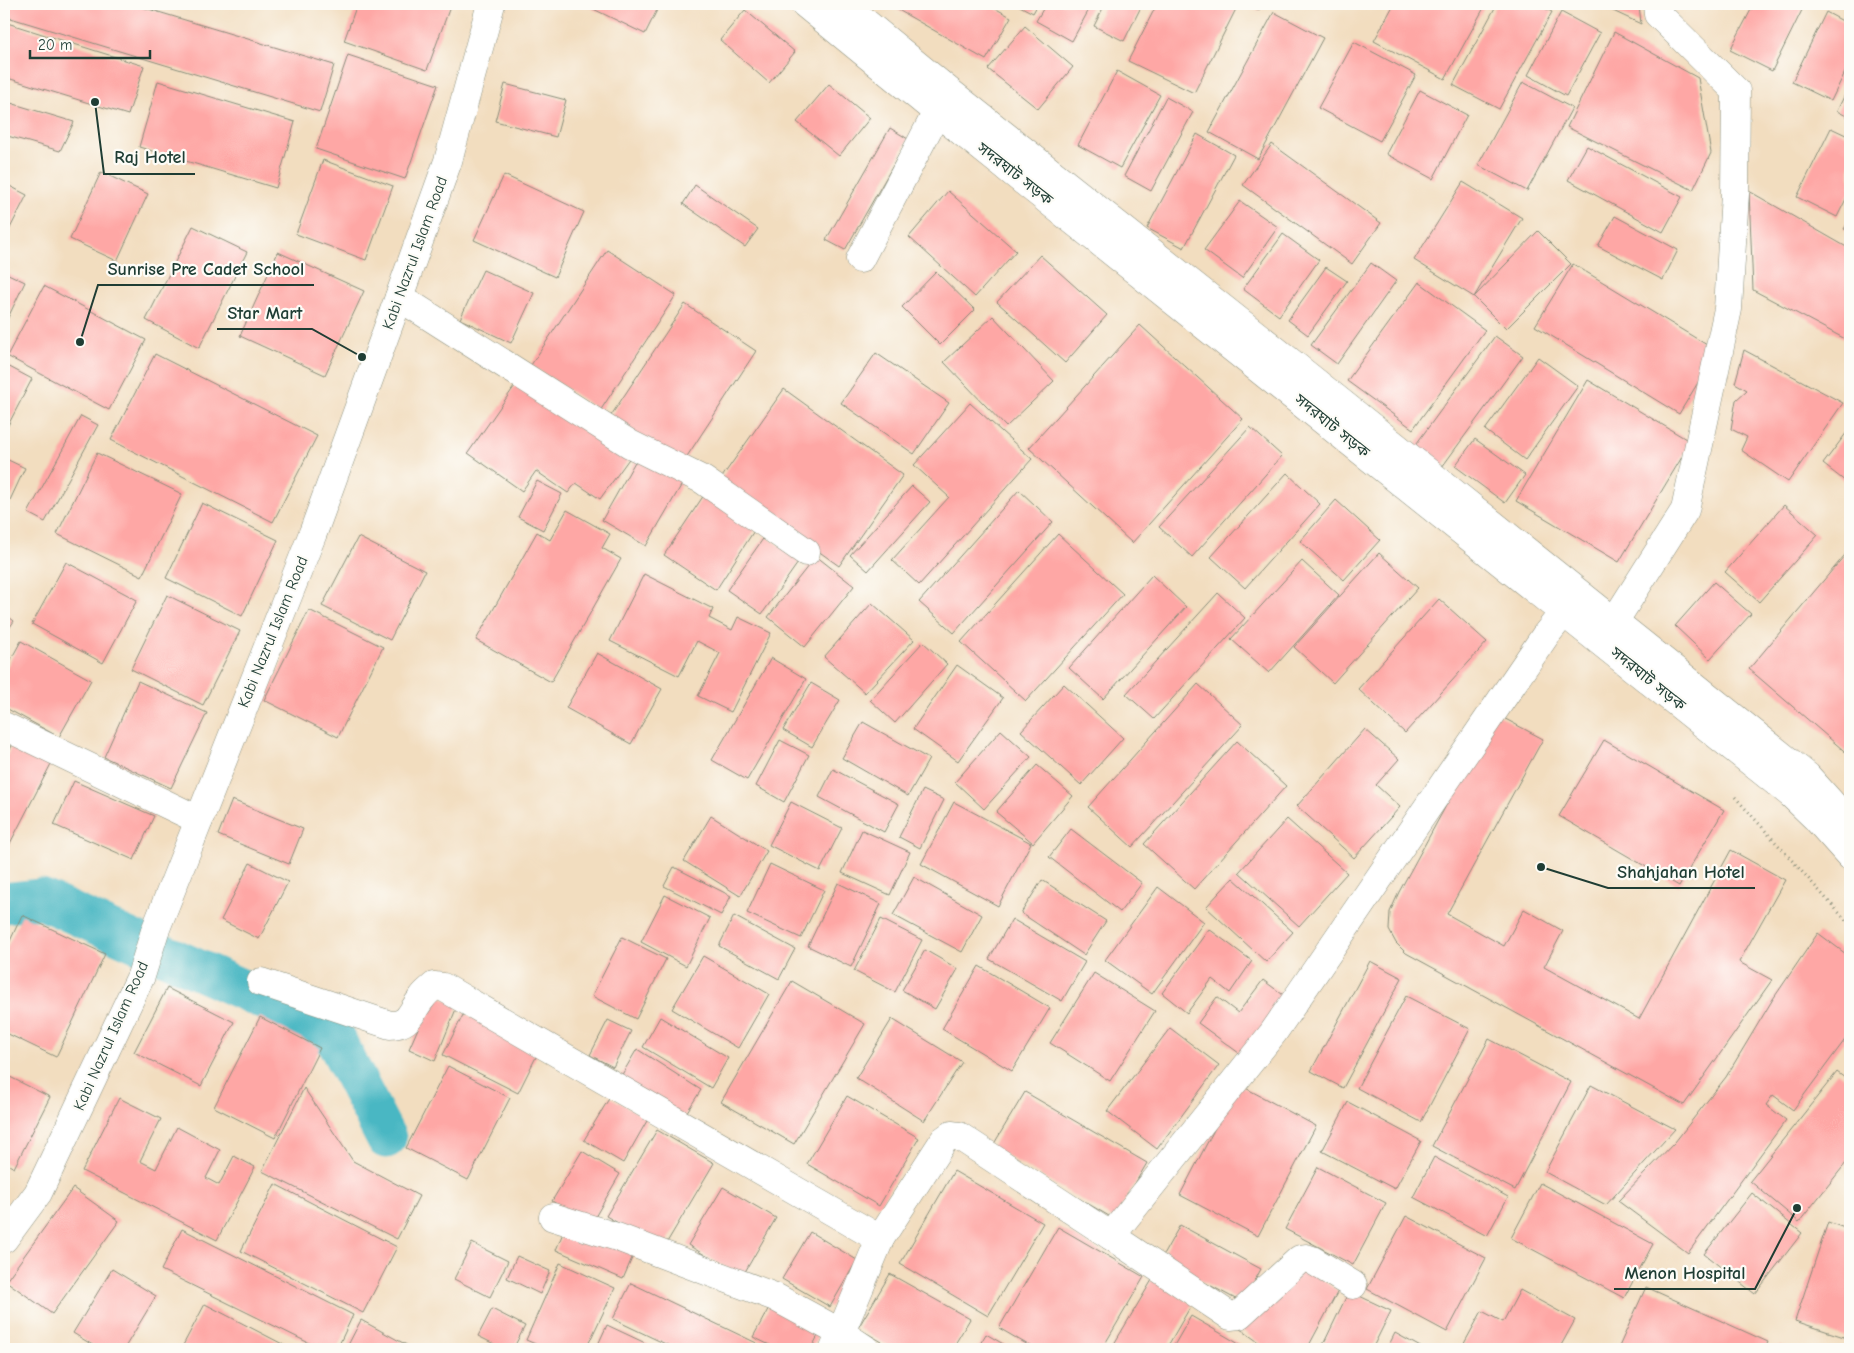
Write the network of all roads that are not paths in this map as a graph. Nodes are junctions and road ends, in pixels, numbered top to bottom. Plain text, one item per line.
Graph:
1 (491, 4) edge
2 (805, 4) edge
3 (843, 4) edge
4 (1657, 4) edge
5 (937, 112) junction
6 (860, 259) dead end
7 (399, 297) junction
8 (806, 552) dead end
9 (1564, 612) junction
10 (1614, 622) junction
11 (4, 726) edge
12 (199, 820) junction
13 (1850, 824) edge
14 (1850, 856) edge
15 (261, 982) dead end
16 (553, 1217) dead end
17 (1111, 1236) junction
18 (4, 1239) edge
19 (880, 1239) junction
20 (1353, 1285) dead end
21 (837, 1341) edge
22 (865, 1349) edge

1 - 7 street, Kabi Nazrul Islam Road
2 - 5 street, সদরঘাট সড়ক
3 - 10 street, সদরঘাট সড়ক
4 - 10 street
5 - 6 street
5 - 9 street, সদরঘাট সড়ক
7 - 8 street
7 - 12 street, Kabi Nazrul Islam Road
9 - 14 street, সদরঘাট সড়ক
9 - 17 street
10 - 13 street, সদরঘাট সড়ক
11 - 12 street
12 - 18 street, Kabi Nazrul Islam Road
15 - 19 street
16 - 21 street
17 - 19 street
17 - 20 street
19 - 21 street
21 - 22 street

